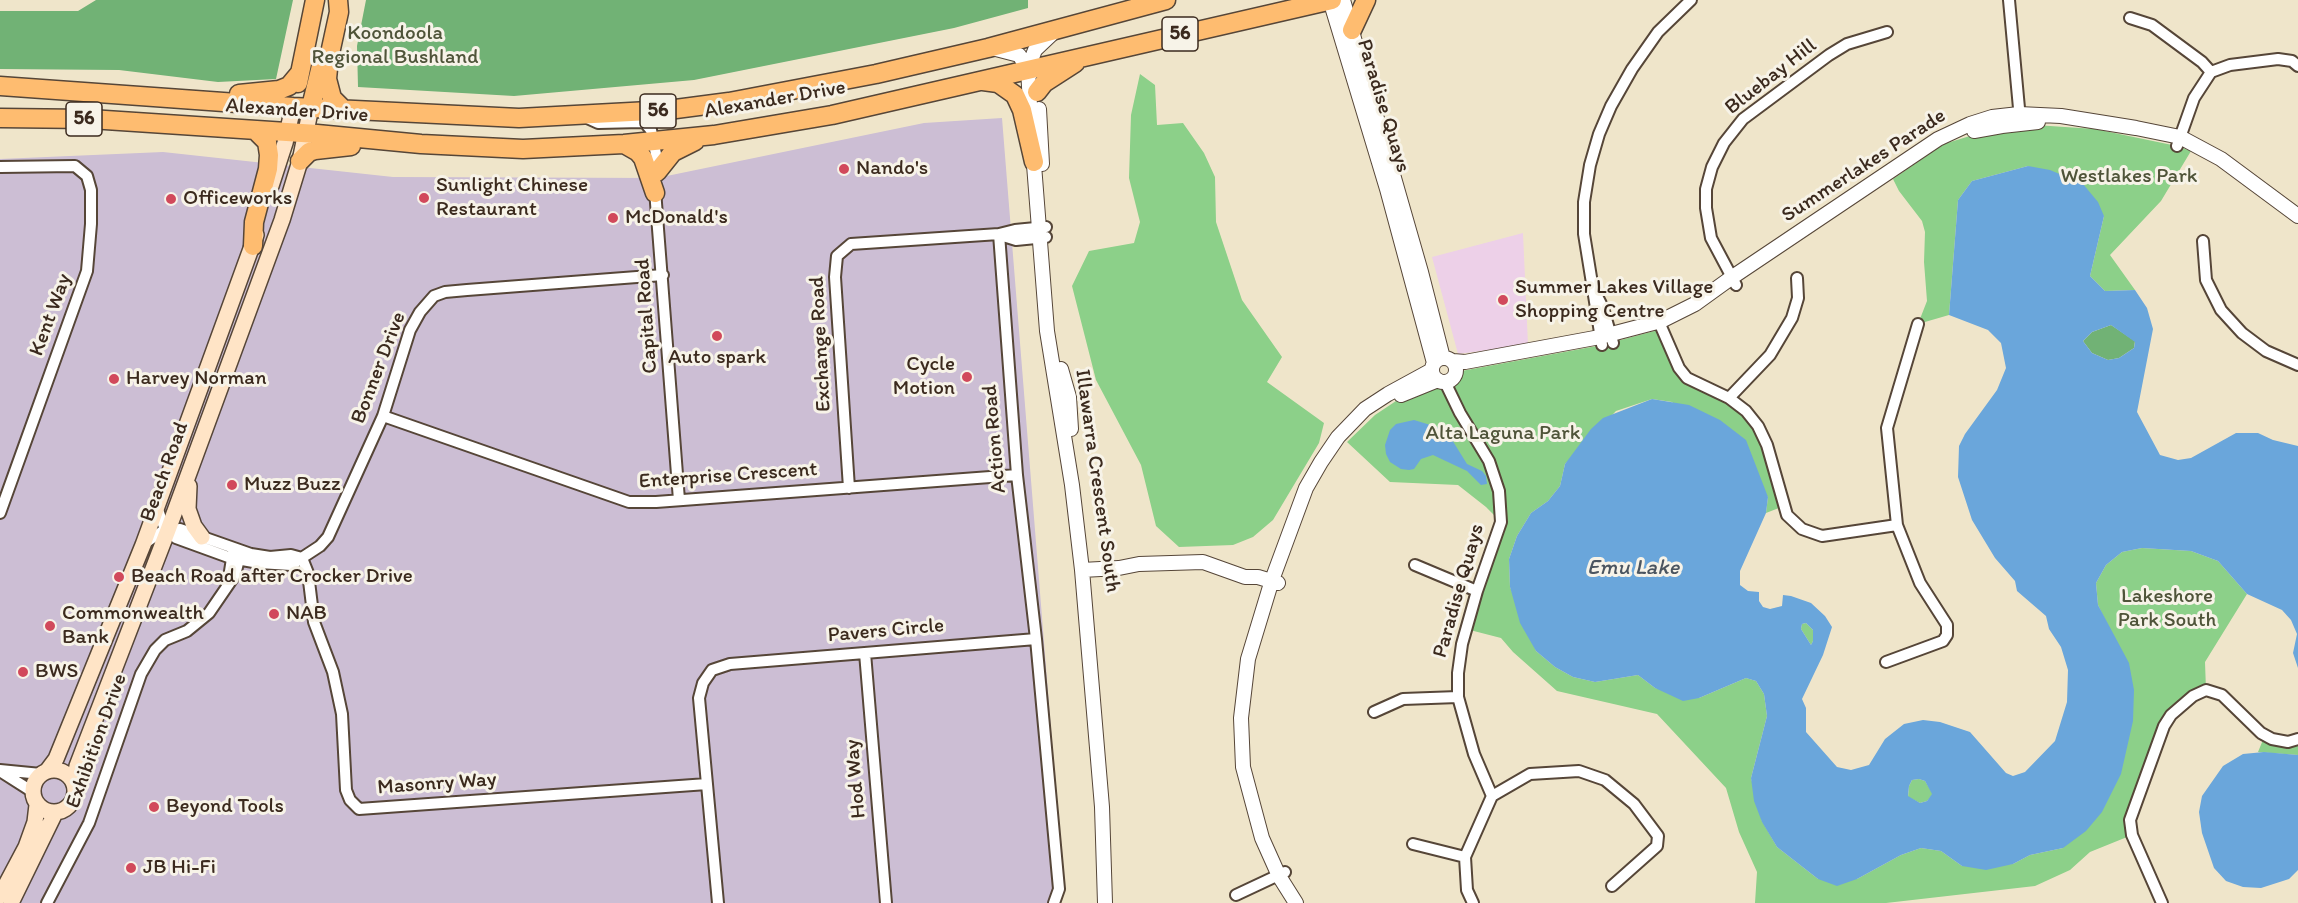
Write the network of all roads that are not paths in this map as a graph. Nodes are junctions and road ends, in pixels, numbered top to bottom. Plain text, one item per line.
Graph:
1 (315, 0) edge
2 (337, 0) edge
3 (1166, 0) edge
4 (1331, 0) edge
5 (1343, 0) edge
6 (1366, 0) edge
7 (1691, 0) edge
8 (2009, 0) edge
9 (2130, 18) dead end
10 (1060, 28) junction
11 (1352, 30) junction
12 (1887, 32) dead end
13 (988, 48) junction
14 (1098, 52) junction
15 (2298, 66) edge
16 (1028, 68) junction
17 (2211, 72) junction
18 (299, 74) junction
19 (975, 81) junction
20 (0, 86) edge
21 (1037, 92) junction
22 (165, 97) junction
23 (293, 106) junction
24 (311, 107) junction
25 (343, 109) junction
26 (583, 116) junction
27 (0, 118) edge
28 (2020, 119) junction
29 (255, 130) junction
30 (287, 133) junction
31 (306, 134) junction
32 (714, 135) junction
33 (653, 141) junction
34 (2178, 142) junction
35 (421, 144) junction
36 (624, 144) junction
37 (300, 161) junction
38 (1034, 162) junction
39 (0, 167) edge
40 (657, 172) junction
41 (655, 193) junction
42 (2298, 216) edge
43 (2298, 224) edge
44 (1042, 232) junction
45 (999, 234) junction
46 (2203, 241) dead end
47 (253, 246) junction
48 (1415, 273) junction
49 (663, 275) junction
50 (1797, 278) dead end
51 (1733, 281) junction
52 (249, 309) junction
53 (1918, 324) dead end
54 (1660, 325) junction
55 (1607, 340) junction
56 (214, 351) junction
57 (2298, 365) edge
58 (1444, 371) junction
59 (1730, 398) junction
60 (383, 416) junction
61 (196, 451) junction
62 (1017, 475) junction
63 (849, 488) junction
64 (680, 500) junction
65 (157, 506) junction
66 (0, 513) edge
67 (1897, 525) junction
68 (168, 530) junction
69 (202, 537) junction
70 (143, 545) junction
71 (236, 554) junction
72 (302, 558) junction
73 (1415, 565) dead end
74 (1085, 566) junction
75 (1273, 588) junction
76 (1477, 591) junction
77 (1036, 639) junction
78 (865, 653) junction
79 (1886, 662) dead end
80 (1458, 697) junction
81 (1374, 712) dead end
82 (2298, 739) edge
83 (0, 771) edge
84 (44, 772) junction
85 (74, 783) junction
86 (707, 784) junction
87 (1492, 796) junction
88 (35, 798) junction
89 (55, 813) junction
90 (1413, 844) dead end
91 (1465, 857) junction
92 (1282, 874) junction
93 (1612, 886) dead end
94 (0, 896) edge
95 (1236, 896) dead end
96 (11, 903) edge
97 (47, 903) edge
98 (718, 903) edge
99 (886, 903) edge
100 (1054, 903) edge
101 (1105, 903) edge
102 (1113, 903) edge
103 (1296, 903) edge
104 (1306, 903) edge
105 (1473, 903) edge
106 (2162, 903) edge

1 - 18 main road, Beach Road
2 - 24 main road, Beach Road
2 - 25 main road
3 - 10 main road, Alexander Drive / 56
4 - 14 main road, Alexander Drive / 56
4 - 48 street, Paradise Quays
5 - 11 street, Paradise Quays
6 - 11 main road
7 - 55 street
8 - 28 street
9 - 17 street
10 - 13 main road, Alexander Drive / 56
10 - 16 street
11 - 48 street, Paradise Quays
12 - 51 street, Bluebay Hill
13 - 16 street
13 - 26 main road, Alexander Drive / 56
14 - 16 main road, Alexander Drive / 56
14 - 21 main road
15 - 17 street
16 - 19 main road, Alexander Drive / 56
16 - 21 street, Illawarra Crescent South
16 - 38 street, Illawarra Crescent South
17 - 34 street
18 - 22 main road
18 - 23 main road, Beach Road
19 - 32 main road, Alexander Drive / 56
19 - 38 main road
20 - 22 main road, Alexander Drive / 56
21 - 44 street, Illawarra Crescent South
22 - 23 main road, Alexander Drive / 56
23 - 24 main road, Alexander Drive / 56
23 - 30 main road, Beach Road
24 - 25 main road, Alexander Drive / 56
24 - 31 main road, Beach Road
25 - 26 main road, Alexander Drive / 56
26 - 33 street
27 - 29 main road, Alexander Drive / 56
28 - 34 street, Summerlakes Parade
28 - 51 street, Summerlakes Parade
29 - 30 main road, Alexander Drive / 56
29 - 47 main road
30 - 31 main road, Alexander Drive / 56
30 - 47 main road, Beach Road
31 - 35 main road, Alexander Drive / 56
31 - 37 main road, Beach Road
32 - 33 main road, Alexander Drive / 56
32 - 40 main road
33 - 36 main road, Alexander Drive / 56
33 - 40 street, Capital Road
34 - 42 street, Summerlakes Parade
34 - 43 street, Summerlakes Parade
35 - 36 main road, Alexander Drive / 56
35 - 37 main road
36 - 41 main road
37 - 52 main road, Beach Road
38 - 44 street, Illawarra Crescent South
39 - 66 street, Kent Way
40 - 41 street, Capital Road
41 - 49 street, Capital Road
44 - 45 street, Exchange Road
44 - 74 street, Illawarra Crescent South
45 - 62 street, Action Road
45 - 63 street, Exchange Road
46 - 57 street
47 - 56 main road, Beach Road
48 - 58 street, Paradise Quays
49 - 60 street, Bonner Drive
49 - 64 street, Capital Road
50 - 59 street
51 - 54 street, Summerlakes Parade
52 - 56 main road
52 - 61 main road, Beach Road
53 - 67 street
54 - 55 street, Summerlakes Parade
54 - 59 street
55 - 58 street, Summerlakes Parade
56 - 65 main road, Beach Road
58 - 75 street, Summerlakes Parade
58 - 76 street, Paradise Quays
59 - 67 street
60 - 64 street, Enterprise Crescent
60 - 72 street, Bonner Drive
61 - 68 main road, Beach Road
61 - 69 main road
62 - 63 street, Enterprise Crescent
62 - 77 street, Action Road
63 - 64 street, Enterprise Crescent
65 - 68 street
65 - 70 main road, Beach Road
67 - 79 street
68 - 69 street, Bonner Drive
68 - 70 street
68 - 71 street, Bonner Drive
68 - 85 main road, Beach Road
69 - 71 street, Bonner Drive
70 - 84 main road, Beach Road
71 - 72 street, Bonner Drive
71 - 97 street, Exhibition Drive
72 - 86 street, Masonry Way
73 - 76 street
74 - 75 street
74 - 101 street, Illawarra Crescent South
74 - 102 street, Illawarra Crescent South
75 - 92 street, Summerlakes Parade
76 - 80 street, Paradise Quays
77 - 78 street, Pavers Circle
77 - 100 street
78 - 86 street, Pavers Circle
78 - 99 street, Hod Way
80 - 81 street
80 - 87 street, Paradise Quays
82 - 106 street
83 - 84 street
83 - 88 street
84 - 85 main road
84 - 88 main road
85 - 89 main road
86 - 98 street, Pavers Circle
87 - 91 street
87 - 93 street
88 - 89 main road
88 - 94 main road
89 - 96 main road
90 - 91 street
91 - 105 street
92 - 95 street
92 - 103 street, Summerlakes Parade
92 - 104 street, Summerlakes Parade

